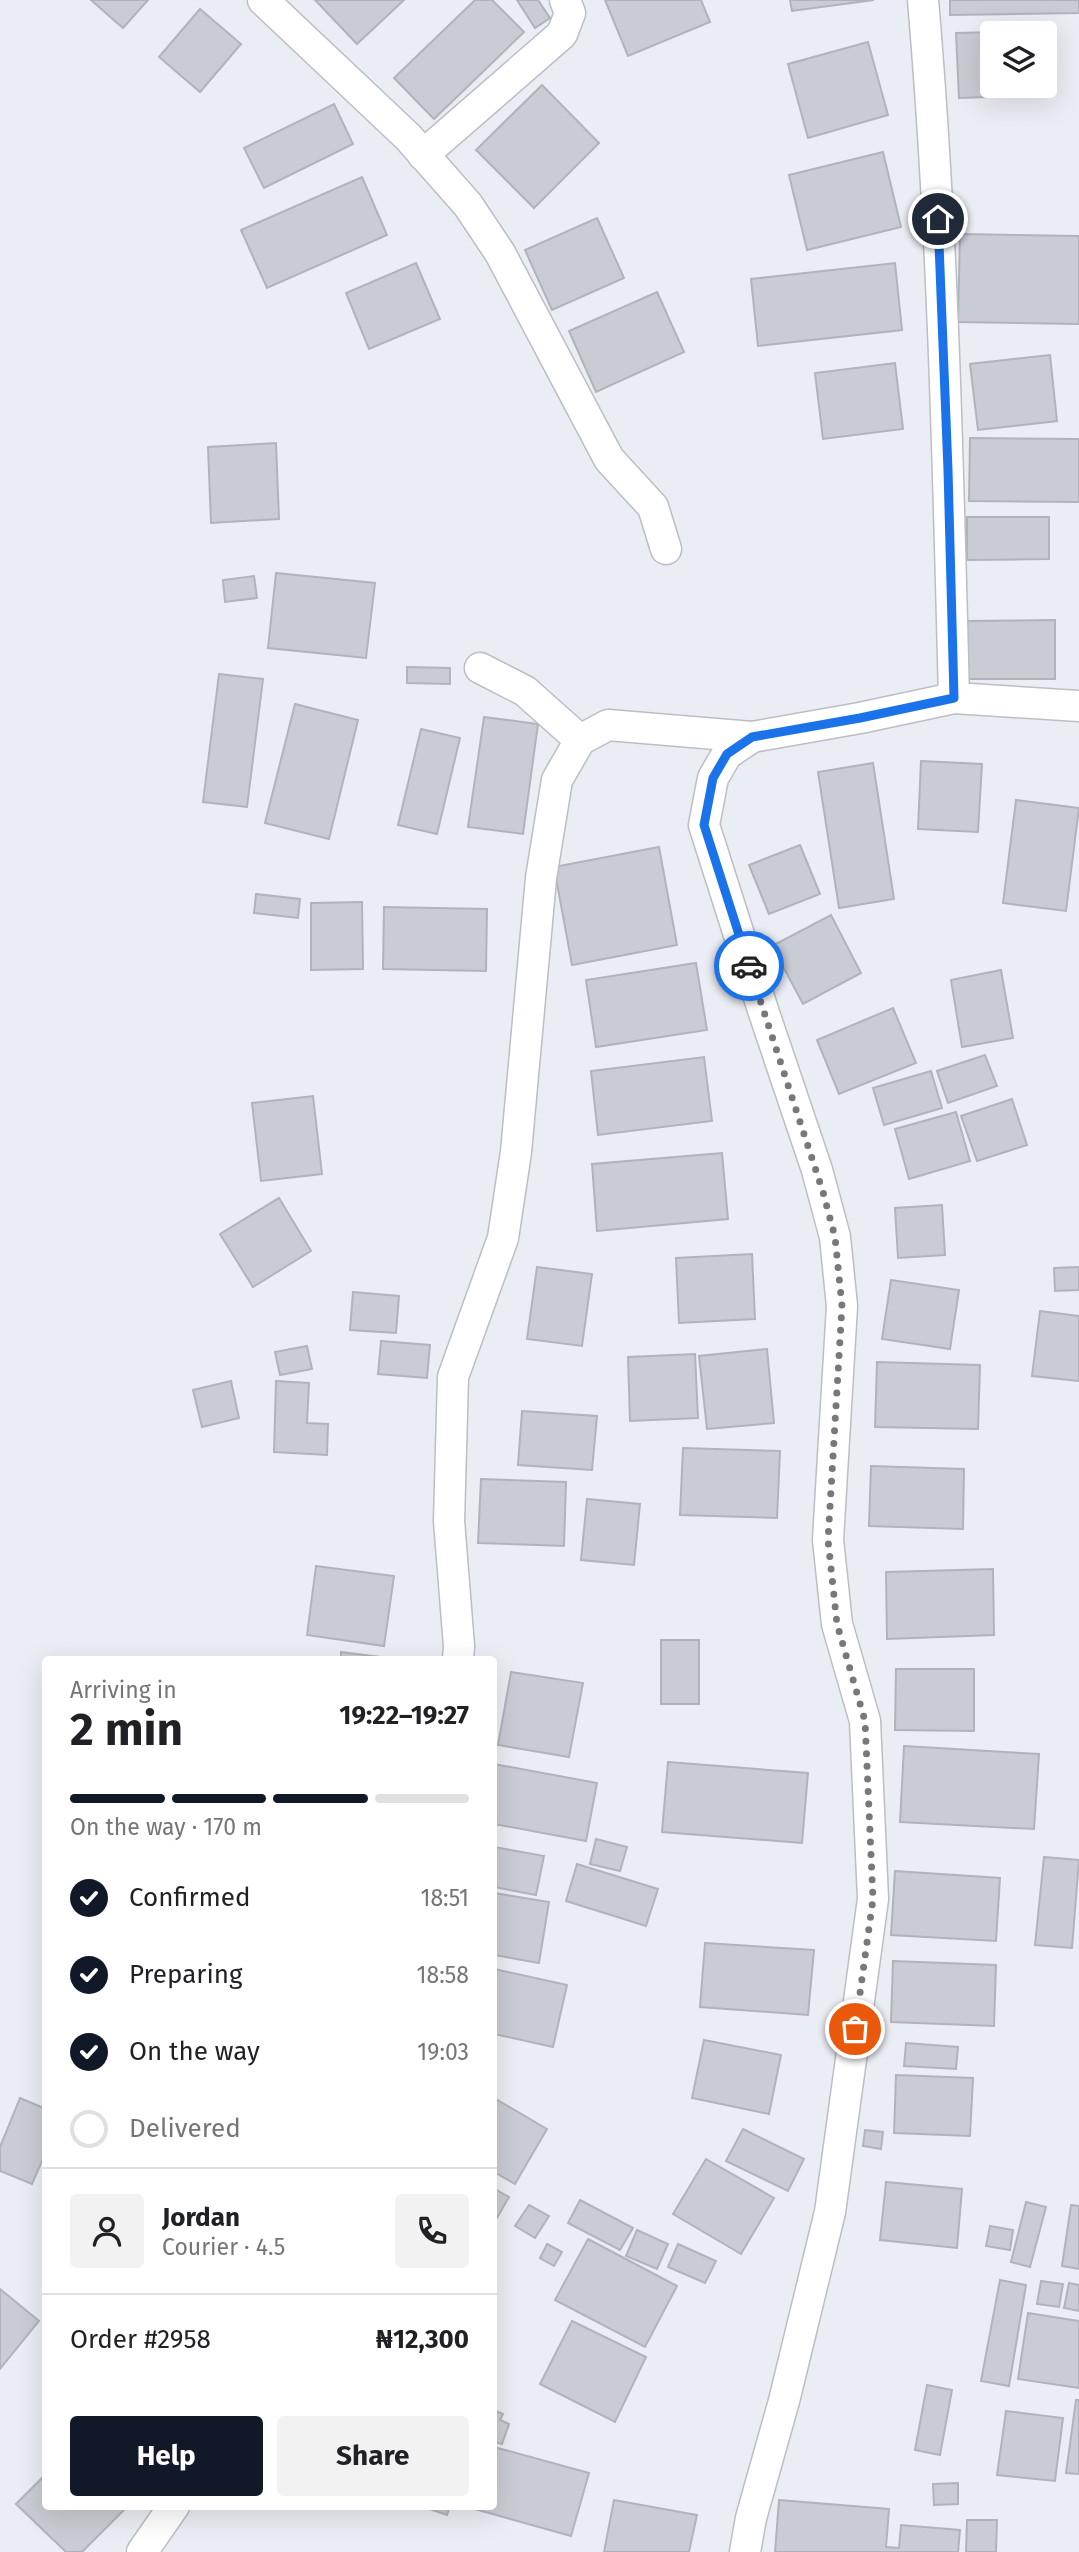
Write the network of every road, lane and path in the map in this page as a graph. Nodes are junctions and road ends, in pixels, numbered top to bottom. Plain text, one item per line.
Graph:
1 (263, 0) edge
2 (565, 0) edge
3 (923, 0) edge
4 (423, 155) junction
5 (666, 549) dead end
6 (481, 668) dead end
7 (954, 698) junction
8 (1079, 706) edge
9 (752, 737) junction
10 (580, 740) junction
11 (458, 1656) edge
12 (171, 2510) edge
13 (142, 2552) edge
14 (745, 2552) edge

1 - 4 street
2 - 4 street
3 - 7 street
4 - 5 street
6 - 10 street
7 - 8 street
7 - 9 street
9 - 10 street
9 - 14 street
10 - 11 street
12 - 13 street

